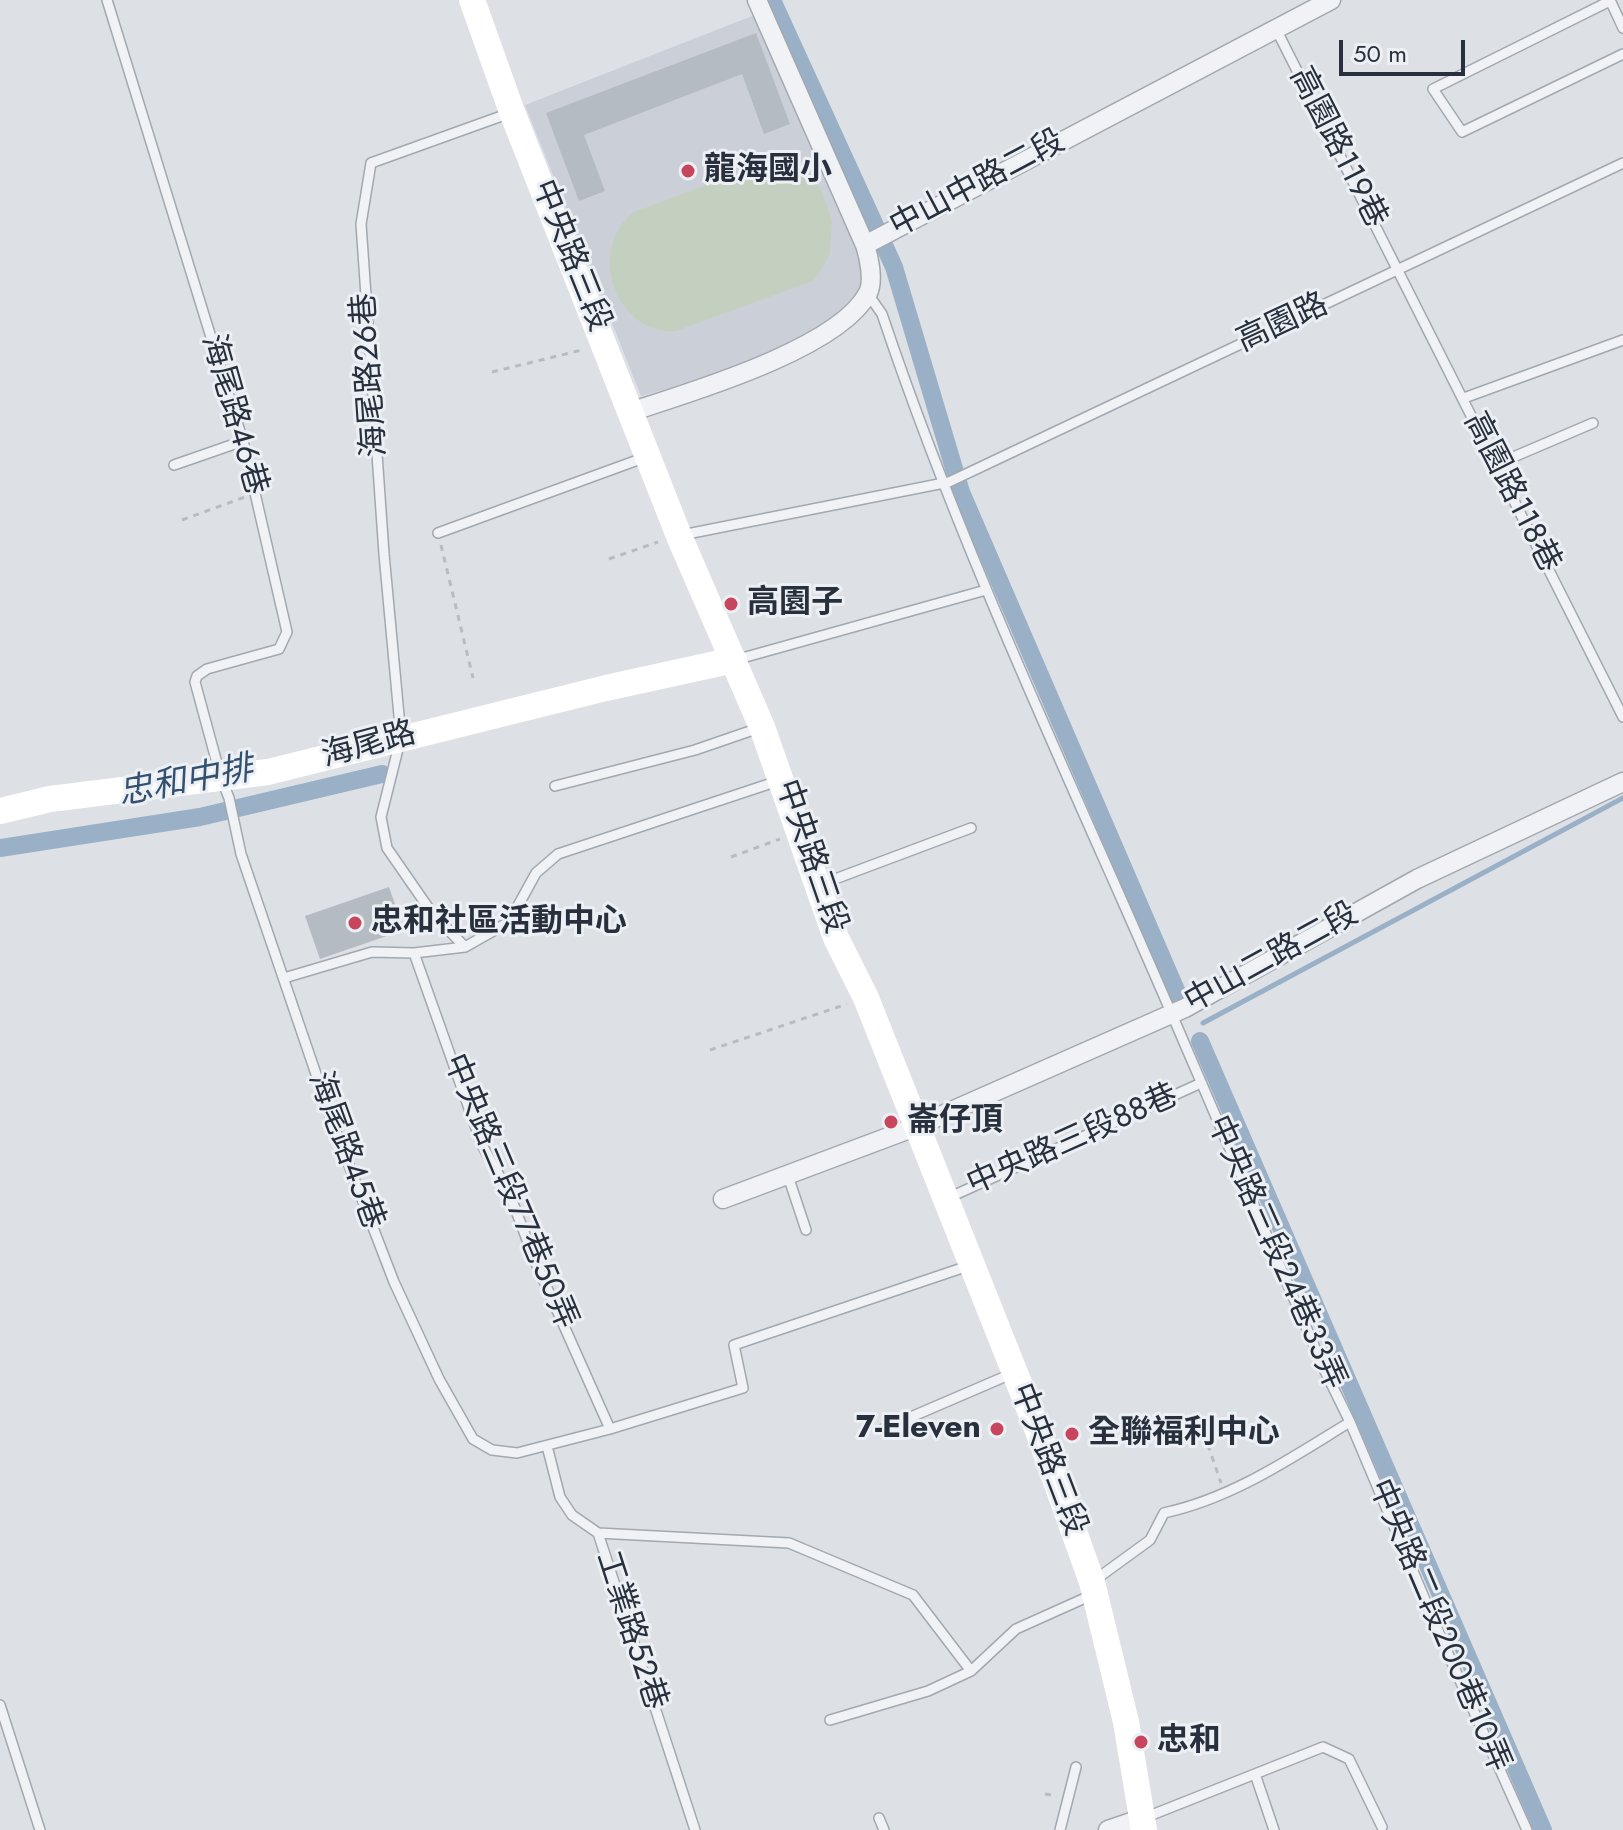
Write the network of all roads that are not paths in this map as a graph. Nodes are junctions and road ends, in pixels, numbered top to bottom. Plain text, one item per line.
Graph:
1 (107, 0) edge
2 (472, 0) edge
3 (757, 0) edge
4 (1331, 0) edge
5 (1610, 0) edge
6 (1304, 6) edge
7 (1275, 27) junction
8 (1623, 28) edge
9 (1623, 54) edge
10 (512, 112) junction
11 (1623, 163) edge
12 (877, 238) junction
13 (1399, 269) junction
14 (868, 293) junction
15 (1623, 340) edge
16 (1464, 398) junction
17 (630, 412) junction
18 (1593, 423) dead end
19 (243, 441) junction
20 (649, 456) junction
21 (1497, 464) junction
22 (174, 465) dead end
23 (945, 482) junction
24 (438, 533) road end
25 (679, 536) junction
26 (986, 590) junction
27 (734, 660) junction
28 (1623, 717) edge
29 (762, 727) junction
30 (401, 737) junction
31 (783, 779) junction
32 (1623, 782) edge
33 (555, 786) dead end
34 (225, 788) junction
35 (0, 811) edge
36 (971, 828) dead end
37 (819, 885) junction
38 (465, 947) junction
39 (414, 953) junction
40 (284, 978) junction
41 (1172, 1014) junction
42 (1201, 1083) junction
43 (915, 1127) junction
44 (788, 1176) junction
45 (723, 1199) dead end
46 (945, 1199) junction
47 (806, 1230) dead end
48 (971, 1265) junction
49 (1014, 1373) junction
50 (1350, 1422) junction
51 (610, 1429) junction
52 (883, 1429) dead end
53 (547, 1446) junction
54 (598, 1533) junction
55 (1093, 1588) junction
56 (971, 1671) junction
57 (0, 1705) edge
58 (830, 1720) dead end
59 (1076, 1767) dead end
60 (1255, 1774) junction
61 (879, 1818) dead end
62 (1144, 1824) edge
63 (1382, 1827) dead end
64 (40, 1830) edge
65 (695, 1830) edge
66 (884, 1830) edge
67 (1060, 1830) edge
68 (1108, 1830) edge
69 (1274, 1830) edge
70 (1527, 1830) edge

1 - 19 lane, 海尾路46巷
2 - 10 street, 中央路三段
3 - 12 street
4 - 6 street, 中山中路二段
5 - 8 lane
5 - 9 lane
6 - 7 street, 中山中路二段
7 - 12 street, 中山中路二段
7 - 13 lane, 高園路119巷
10 - 17 street, 中央路三段
10 - 30 lane, 海尾路26巷
11 - 13 lane, 高園路
12 - 14 street, 中山中路二段
13 - 16 lane, 高園路118巷
13 - 23 lane, 高園路
14 - 17 street
14 - 23 lane, 中央路三段24巷33弄
15 - 16 lane
16 - 21 lane, 高園路118巷
17 - 20 street, 中央路三段
18 - 21 lane
19 - 22 lane
19 - 34 lane, 海尾路46巷
20 - 24 lane
20 - 25 street, 中央路三段
21 - 28 lane, 高園路118巷
23 - 25 lane, 高園路
23 - 26 lane, 中央路三段24巷33弄
25 - 27 street, 中央路三段
26 - 27 lane
26 - 41 lane, 中央路三段24巷33弄
27 - 29 street, 中央路三段
27 - 30 street, 海尾路
29 - 31 street, 中央路三段
29 - 33 lane
30 - 34 street, 海尾路
30 - 38 lane
31 - 37 street, 中央路三段
31 - 38 lane
32 - 41 street, 中山二路二段
34 - 35 street, 海尾路
34 - 40 lane, 海尾路45巷
36 - 37 lane
37 - 43 street, 中央路三段
38 - 39 lane
39 - 40 lane
39 - 51 lane, 中央路三段77巷50弄
40 - 53 lane, 海尾路45巷
41 - 42 lane, 中央路三段24巷33弄
41 - 43 street, 中山二路二段
42 - 46 lane, 中央路三段88巷
42 - 50 lane, 中央路三段24巷33弄
43 - 44 street, 中山二路二段
43 - 46 street, 中央路三段
44 - 45 street, 中山二路二段
44 - 47 lane
46 - 48 street, 中央路三段
48 - 49 street, 中央路三段
48 - 51 lane, 海尾路45巷
49 - 52 lane
49 - 55 street, 中央路三段
50 - 55 lane
50 - 70 lane, 中央路二段200巷10弄
51 - 53 lane, 海尾路45巷
53 - 54 lane, 工業路52巷
54 - 56 lane
54 - 65 lane, 工業路52巷
55 - 56 lane
55 - 62 street, 中央路三段
56 - 58 lane
57 - 64 lane
59 - 67 lane
60 - 62 lane
60 - 63 lane
60 - 69 lane
61 - 66 lane
62 - 68 street

